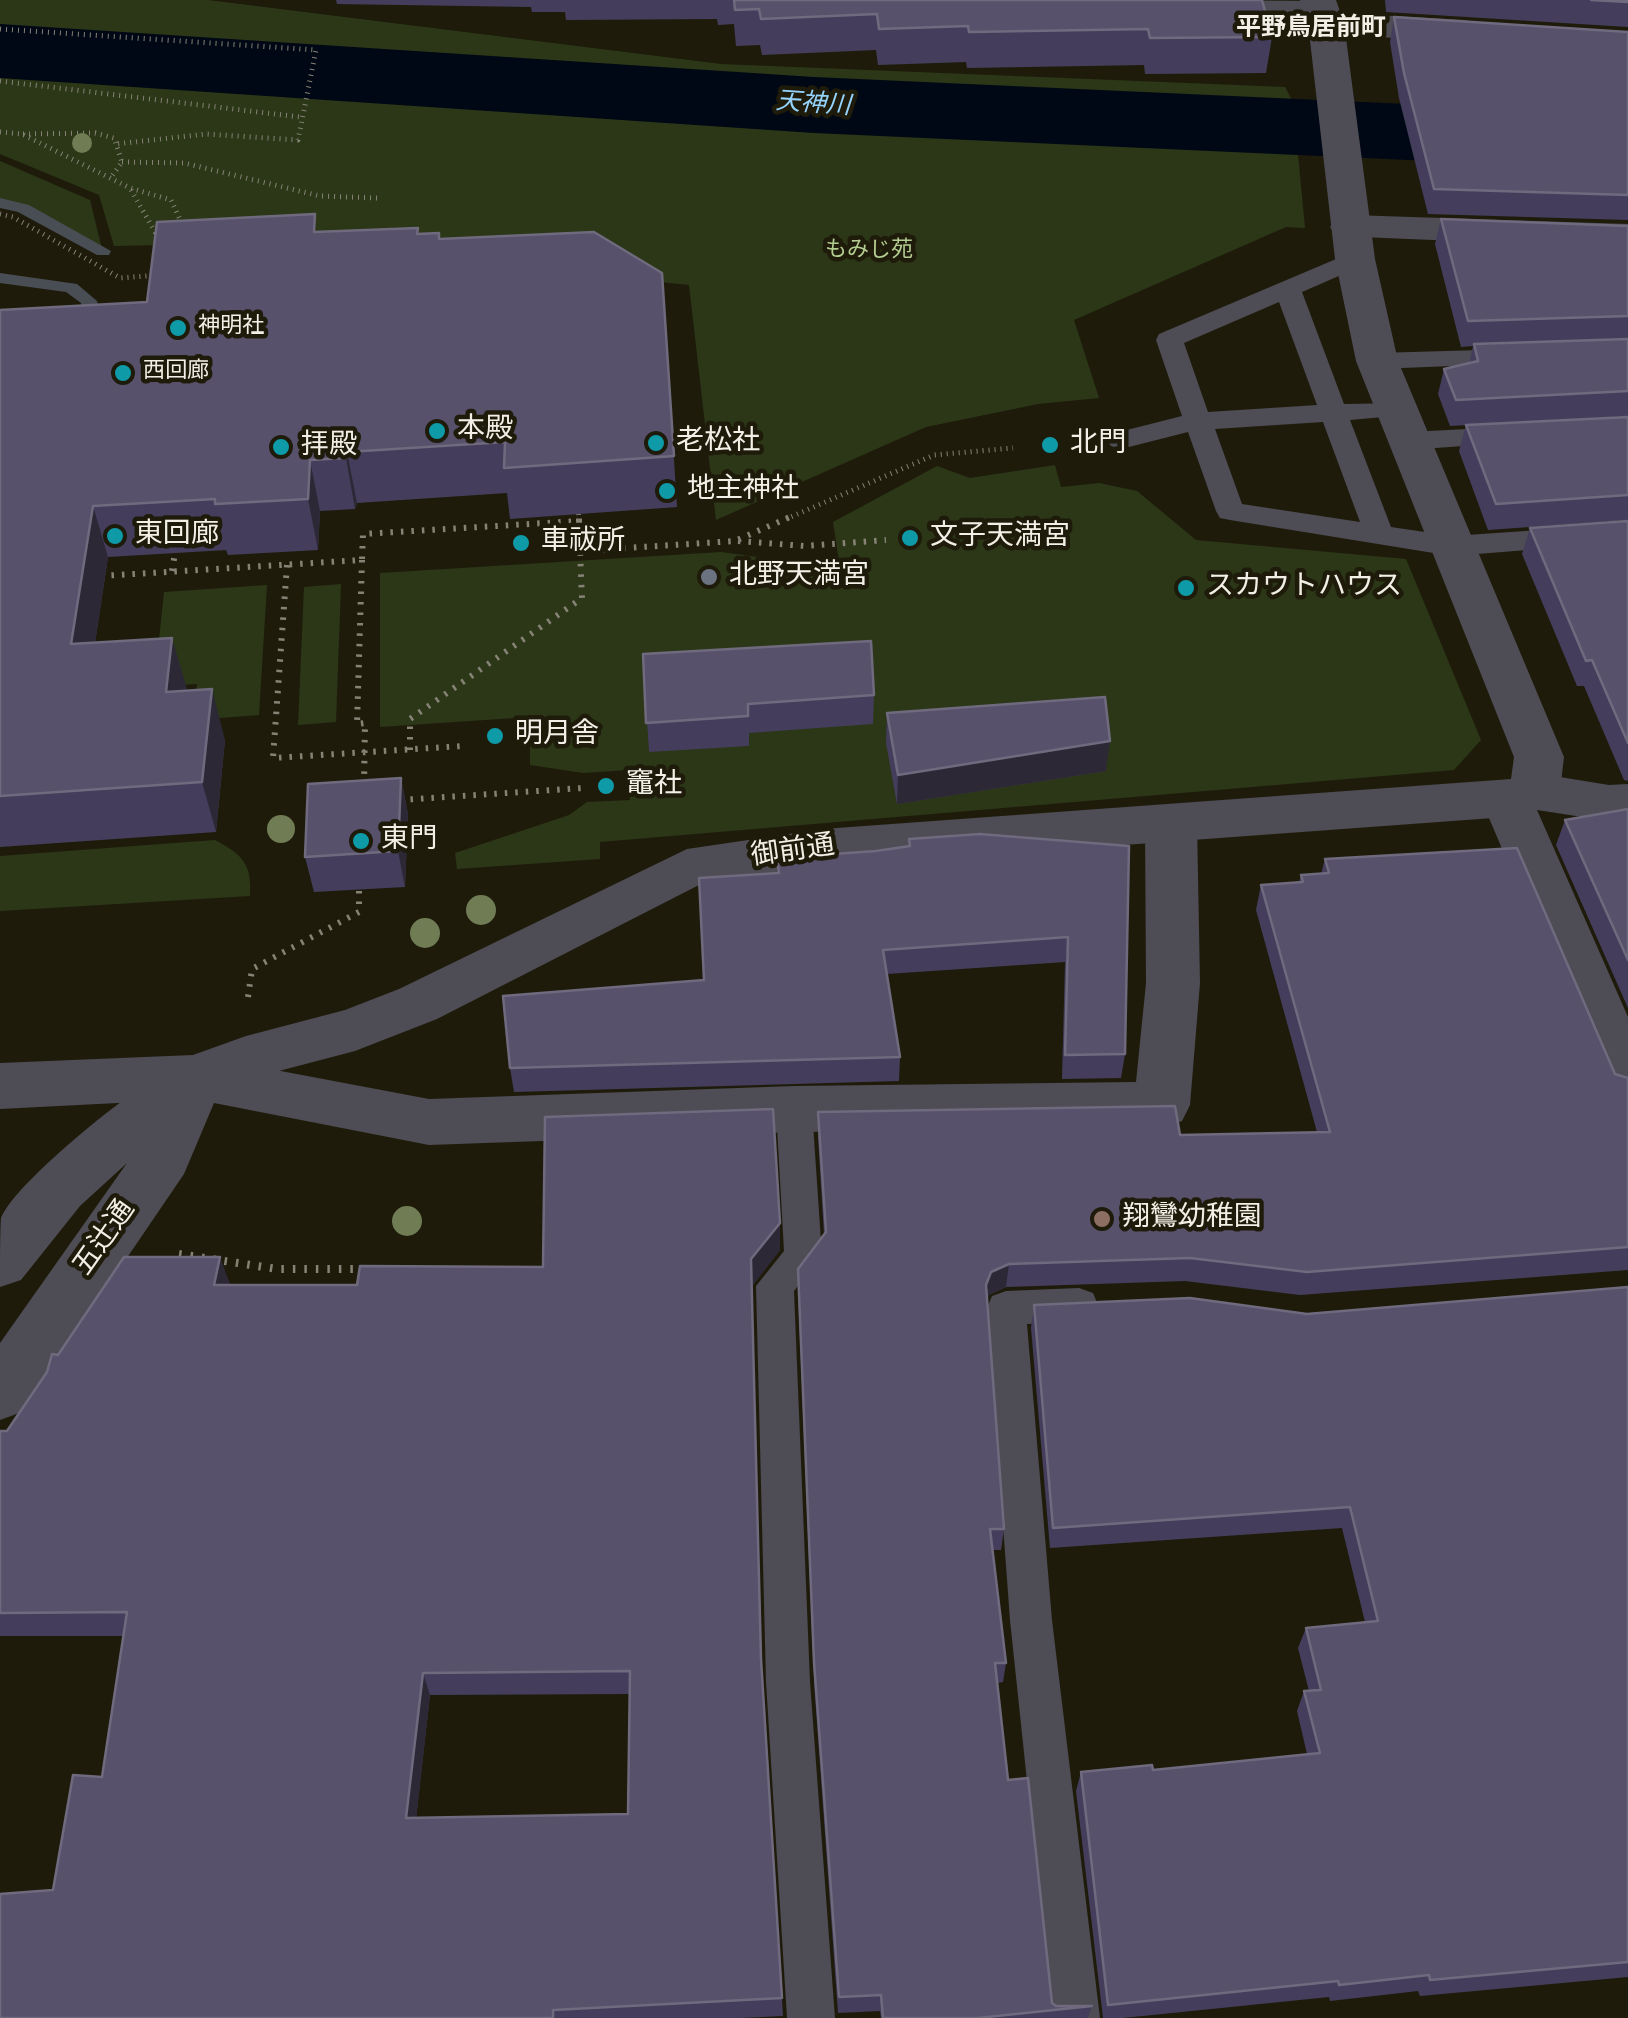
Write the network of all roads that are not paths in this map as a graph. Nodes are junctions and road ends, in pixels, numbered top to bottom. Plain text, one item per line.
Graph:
1 (1155, 10) edge
2 (1322, 12) edge
3 (1504, 34) edge
4 (1628, 236) edge
5 (1352, 243) junction
6 (1286, 288) junction
7 (1551, 356) edge
8 (1378, 360) junction
9 (1331, 413) junction
10 (1198, 421) junction
11 (1402, 425) junction
12 (1528, 434) edge
13 (1120, 440) dead end
14 (1628, 532) edge
15 (1379, 534) junction
16 (1452, 546) junction
17 (1521, 795) junction
18 (1628, 802) edge
19 (1171, 823) junction
20 (1618, 1031) edge
21 (221, 1068) junction
22 (1628, 1080) edge
23 (0, 1086) edge
24 (794, 1109) junction
25 (0, 1262) edge
26 (1125, 1303) edge
27 (0, 1393) edge
28 (811, 2018) edge
29 (1076, 2018) edge

1 - 2 street
2 - 3 street
2 - 5 street
4 - 5 street
5 - 6 lane
5 - 8 street
6 - 9 lane
6 - 10 lane
7 - 8 lane
8 - 11 street
9 - 10 lane
9 - 11 lane
9 - 15 lane
10 - 13 lane
10 - 15 lane
11 - 12 lane
11 - 16 street
14 - 16 lane
15 - 16 lane
16 - 17 street
17 - 18 street, 御前通
17 - 19 street, 御前通
17 - 20 street
19 - 21 street, 御前通
19 - 24 street
20 - 22 street
21 - 23 street, 御前通
21 - 24 street
21 - 25 street
21 - 27 street, 五辻通
24 - 28 lane
26 - 29 lane

